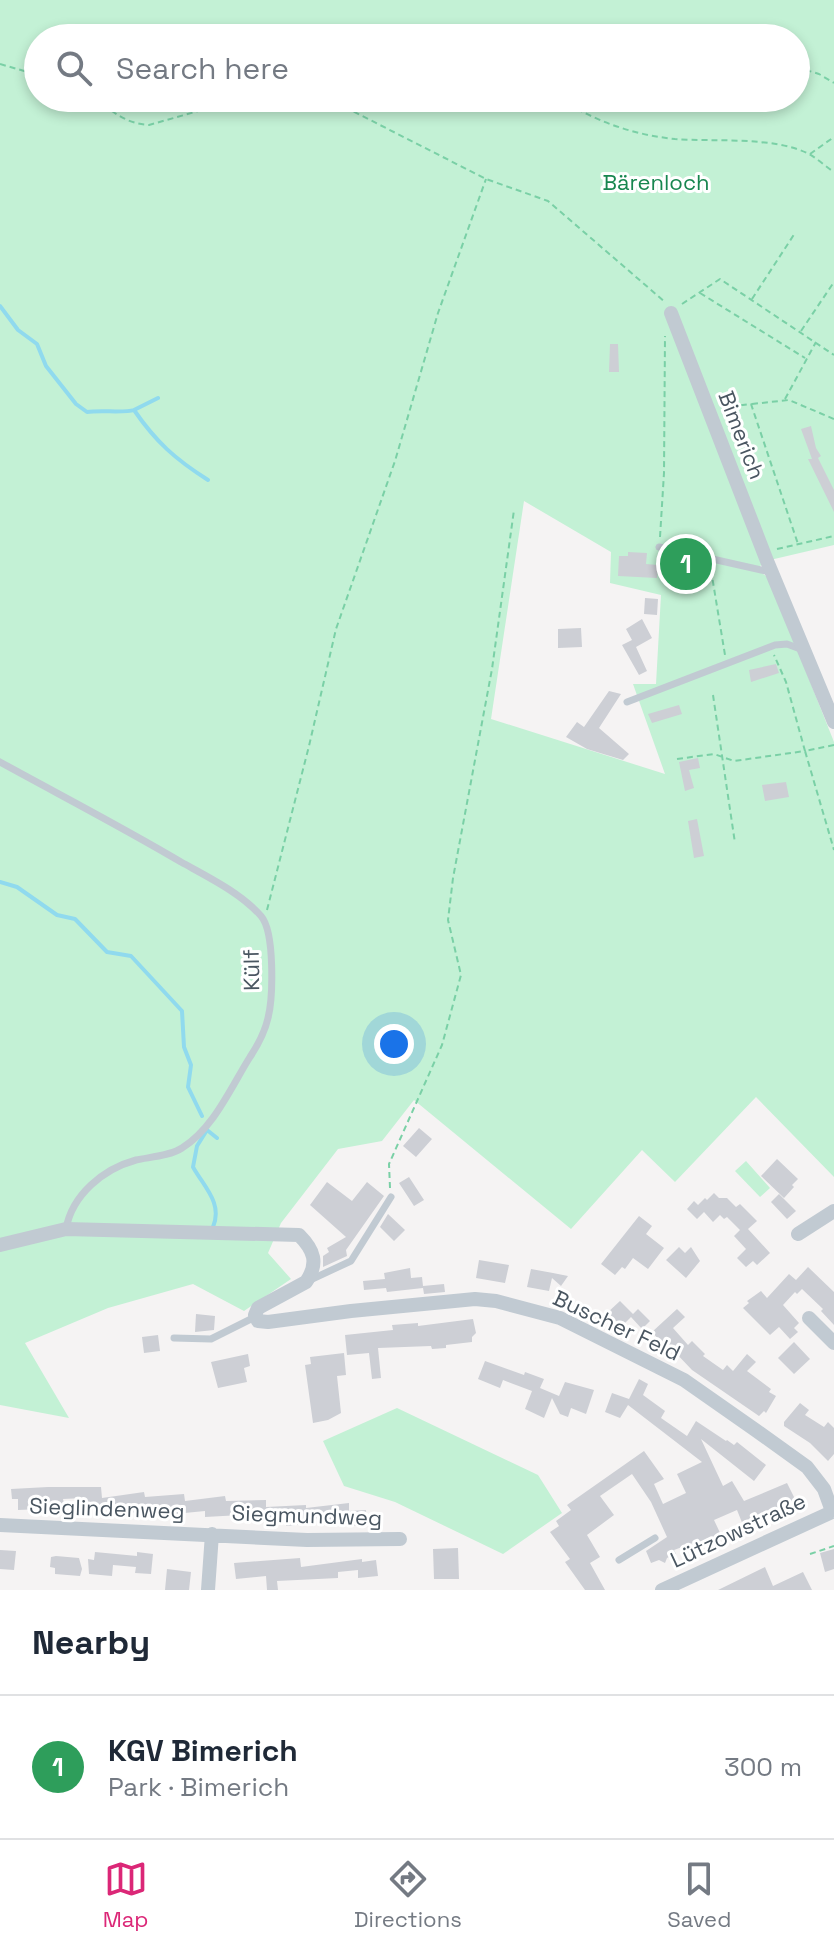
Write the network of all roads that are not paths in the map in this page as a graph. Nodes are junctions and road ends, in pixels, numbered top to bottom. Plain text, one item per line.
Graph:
1 (671, 313) road end
2 (659, 547) road end
3 (772, 572) junction
4 (805, 651) junction
5 (627, 702) dead end
6 (834, 722) edge
7 (0, 762) edge
8 (391, 1197) road end
9 (834, 1211) edge
10 (66, 1229) junction
11 (798, 1234) dead end
12 (0, 1245) edge
13 (306, 1282) junction
14 (255, 1317) junction
15 (809, 1318) dead end
16 (174, 1338) dead end
17 (834, 1343) edge
18 (833, 1511) edge
19 (0, 1525) edge
20 (212, 1534) junction
21 (655, 1538) dead end
22 (400, 1539) dead end
23 (619, 1560) dead end
24 (208, 1590) edge
25 (662, 1590) edge

1 - 3 street, Bimerich
2 - 3 lane
3 - 4 street, Bimerich
4 - 5 lane
4 - 6 street, Bimerich
7 - 10 lane, Külf
8 - 13 lane
9 - 11 street
10 - 12 street
10 - 13 street
13 - 14 street
14 - 16 lane
14 - 18 street, Buscher Feld
15 - 17 street
18 - 25 street, Lützowstraße
19 - 20 street, Sieglindenweg
20 - 22 street, Siegmundweg
20 - 24 street
21 - 23 lane

